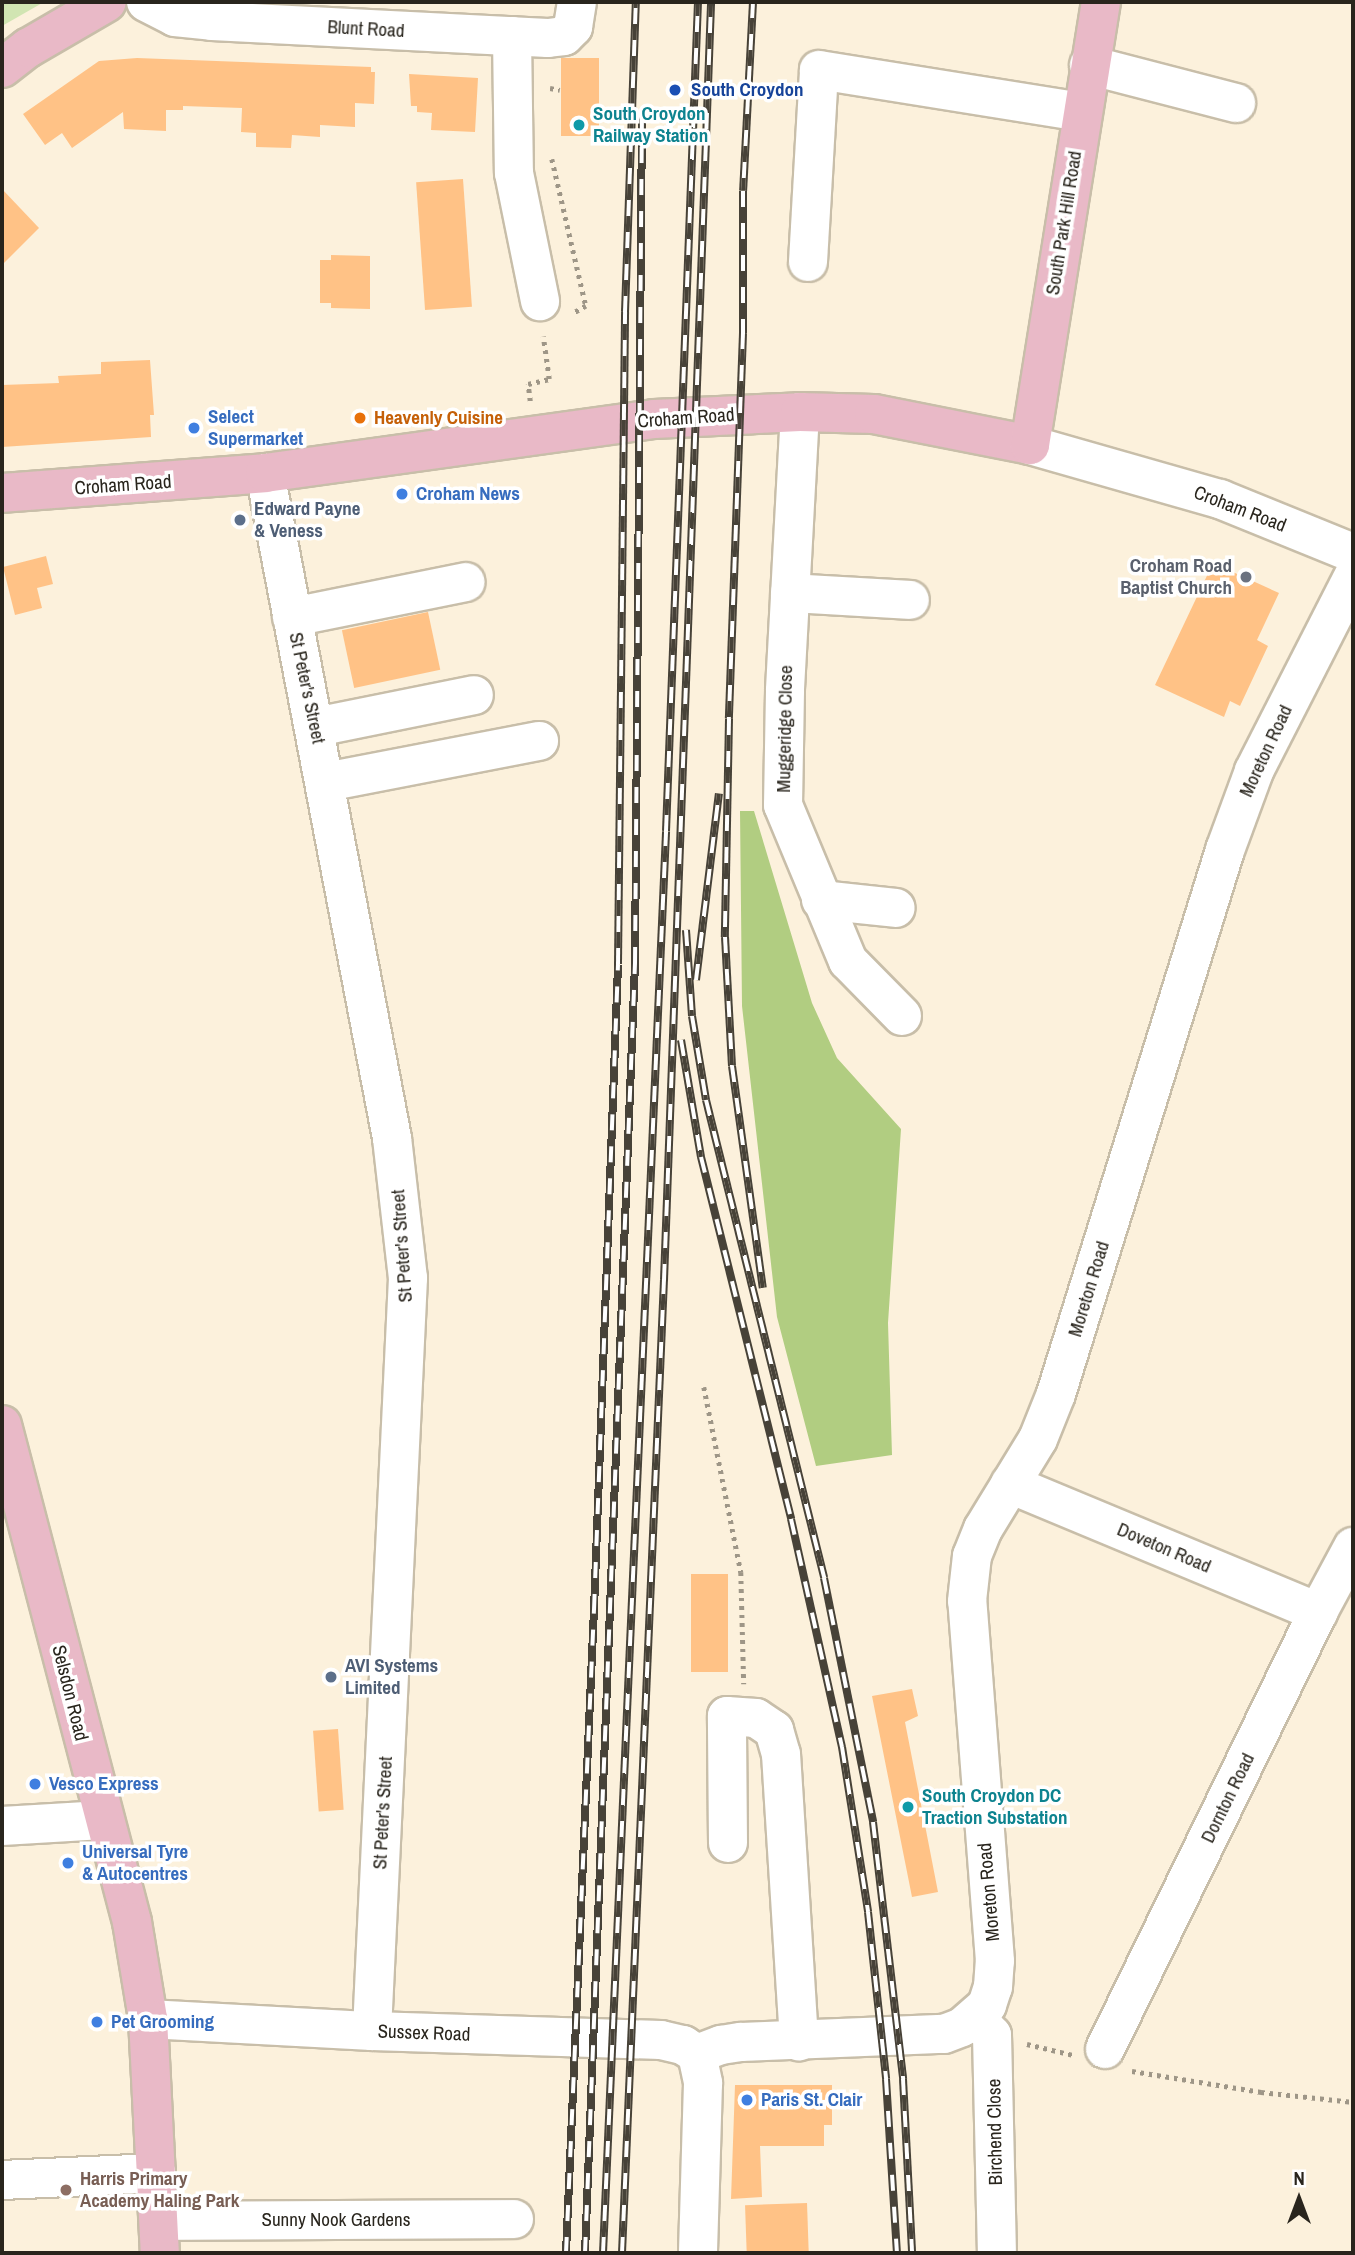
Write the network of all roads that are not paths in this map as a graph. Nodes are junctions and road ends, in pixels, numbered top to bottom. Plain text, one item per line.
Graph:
1 (107, 2) edge
2 (146, 2) edge
3 (1101, 2) edge
4 (577, 8) edge
5 (432, 17) edge
6 (530, 37) junction
7 (1089, 65) junction
8 (2, 68) edge
9 (1236, 103) dead end
10 (1082, 112) junction
11 (807, 262) dead end
12 (549, 316) road end
13 (800, 412) junction
14 (1030, 445) junction
15 (265, 473) junction
16 (2, 493) edge
17 (1353, 553) edge
18 (1353, 577) edge
19 (466, 582) dead end
20 (790, 593) junction
21 (910, 600) dead end
22 (292, 617) junction
23 (474, 695) dead end
24 (316, 727) junction
25 (539, 741) dead end
26 (326, 782) junction
27 (821, 900) junction
28 (896, 908) dead end
29 (902, 1016) dead end
30 (2, 1426) edge
31 (1002, 1497) junction
32 (1353, 1547) edge
33 (1318, 1612) junction
34 (103, 1820) junction
35 (2, 1826) edge
36 (728, 1843) dead end
37 (148, 2019) junction
38 (984, 2026) junction
39 (372, 2031) junction
40 (799, 2041) junction
41 (696, 2054) junction
42 (1104, 2059) road end
43 (156, 2173) junction
44 (2, 2180) edge
45 (514, 2218) dead end
46 (160, 2237) edge
47 (698, 2253) edge
48 (997, 2253) edge

1 - 8 main road
2 - 5 street, Blunt Road
3 - 7 main road, South Park Hill Road
4 - 6 street
5 - 6 street, Blunt Road
6 - 12 street
7 - 9 street
7 - 10 main road, South Park Hill Road
10 - 11 street
10 - 14 main road, South Park Hill Road
13 - 14 main road, Croham Road
13 - 15 main road, Croham Road
13 - 20 street, Muggeridge Close
14 - 17 street, Croham Road
15 - 16 main road, Croham Road
15 - 22 street, St Peter's Street
18 - 31 street, Moreton Road
19 - 22 street
20 - 21 street
20 - 27 street, Muggeridge Close
22 - 24 street, St Peter's Street
23 - 24 street
24 - 26 street, St Peter's Street
25 - 26 street
26 - 39 street, St Peter's Street
27 - 28 street
27 - 29 street, Muggeridge Close
30 - 34 main road, Selsdon Road
31 - 33 street, Doveton Road
31 - 38 street, Moreton Road
32 - 33 street, Dornton Road
33 - 42 street, Dornton Road
34 - 35 street
34 - 37 main road, Selsdon Road
36 - 40 street
37 - 39 street, Sussex Road
37 - 43 main road, Selsdon Road
38 - 40 street
38 - 48 street, Birchend Close
39 - 41 street, Sussex Road
40 - 41 street
41 - 47 street
43 - 44 street
43 - 46 main road, Selsdon Road
45 - 46 street, Sunny Nook Gardens

